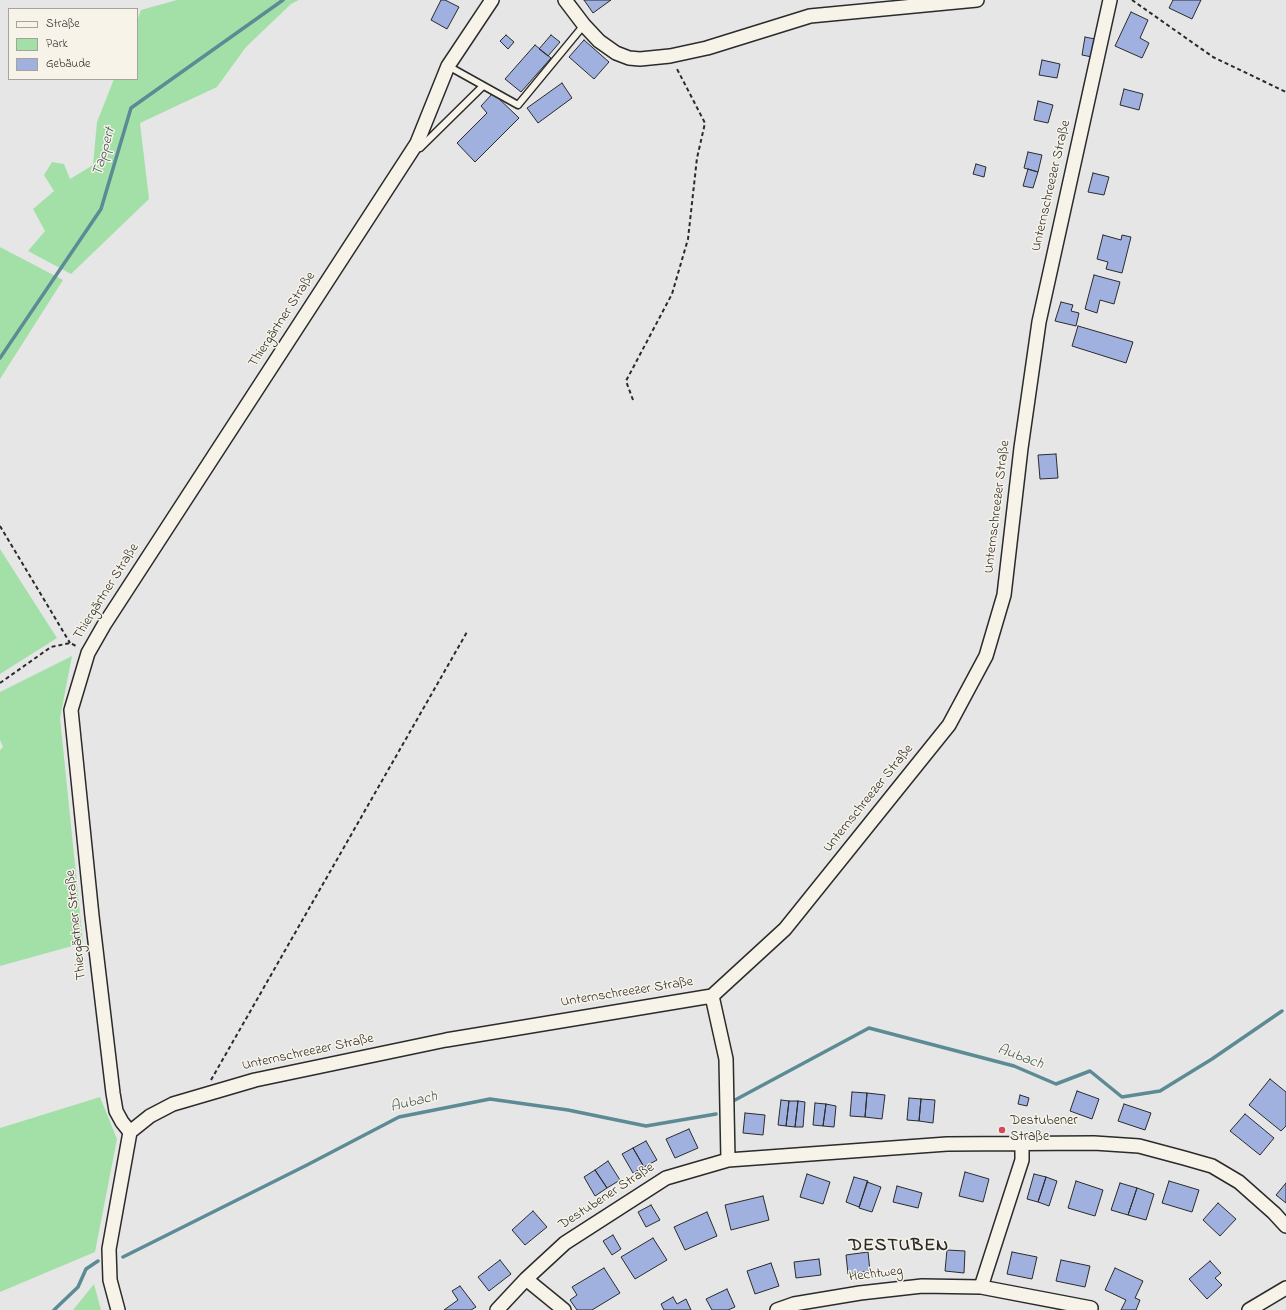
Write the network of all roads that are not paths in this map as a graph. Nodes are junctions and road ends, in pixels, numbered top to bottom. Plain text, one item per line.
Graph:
1 (492, 0) edge
2 (565, 0) edge
3 (977, 0) edge
4 (1110, 0) edge
5 (584, 25) junction
6 (448, 66) junction
7 (483, 86) junction
8 (417, 144) junction
9 (712, 996) junction
10 (130, 1132) junction
11 (1022, 1143) junction
12 (728, 1160) junction
13 (1286, 1226) edge
14 (526, 1280) junction
15 (981, 1287) junction
16 (1286, 1288) edge
17 (1091, 1308) dead end
18 (118, 1310) edge
19 (497, 1310) edge
20 (564, 1310) edge
21 (777, 1310) edge
22 (1249, 1310) edge

1 - 6 street, Thiergärtner Straße
2 - 5 street
3 - 5 street
4 - 9 street, Unternschreezer Straße
5 - 7 lane
6 - 7 lane
6 - 8 street, Thiergärtner Straße
7 - 8 lane
8 - 10 street, Thiergärtner Straße
9 - 10 street, Unternschreezer Straße
9 - 12 street
10 - 18 street
11 - 12 street, Destubener Straße
11 - 13 street, Destubener Straße
11 - 15 street
12 - 14 street, Destubener Straße
14 - 19 street, Destubener Straße
14 - 20 street
15 - 17 street, Hechtweg
15 - 21 street, Hechtweg
16 - 22 street

